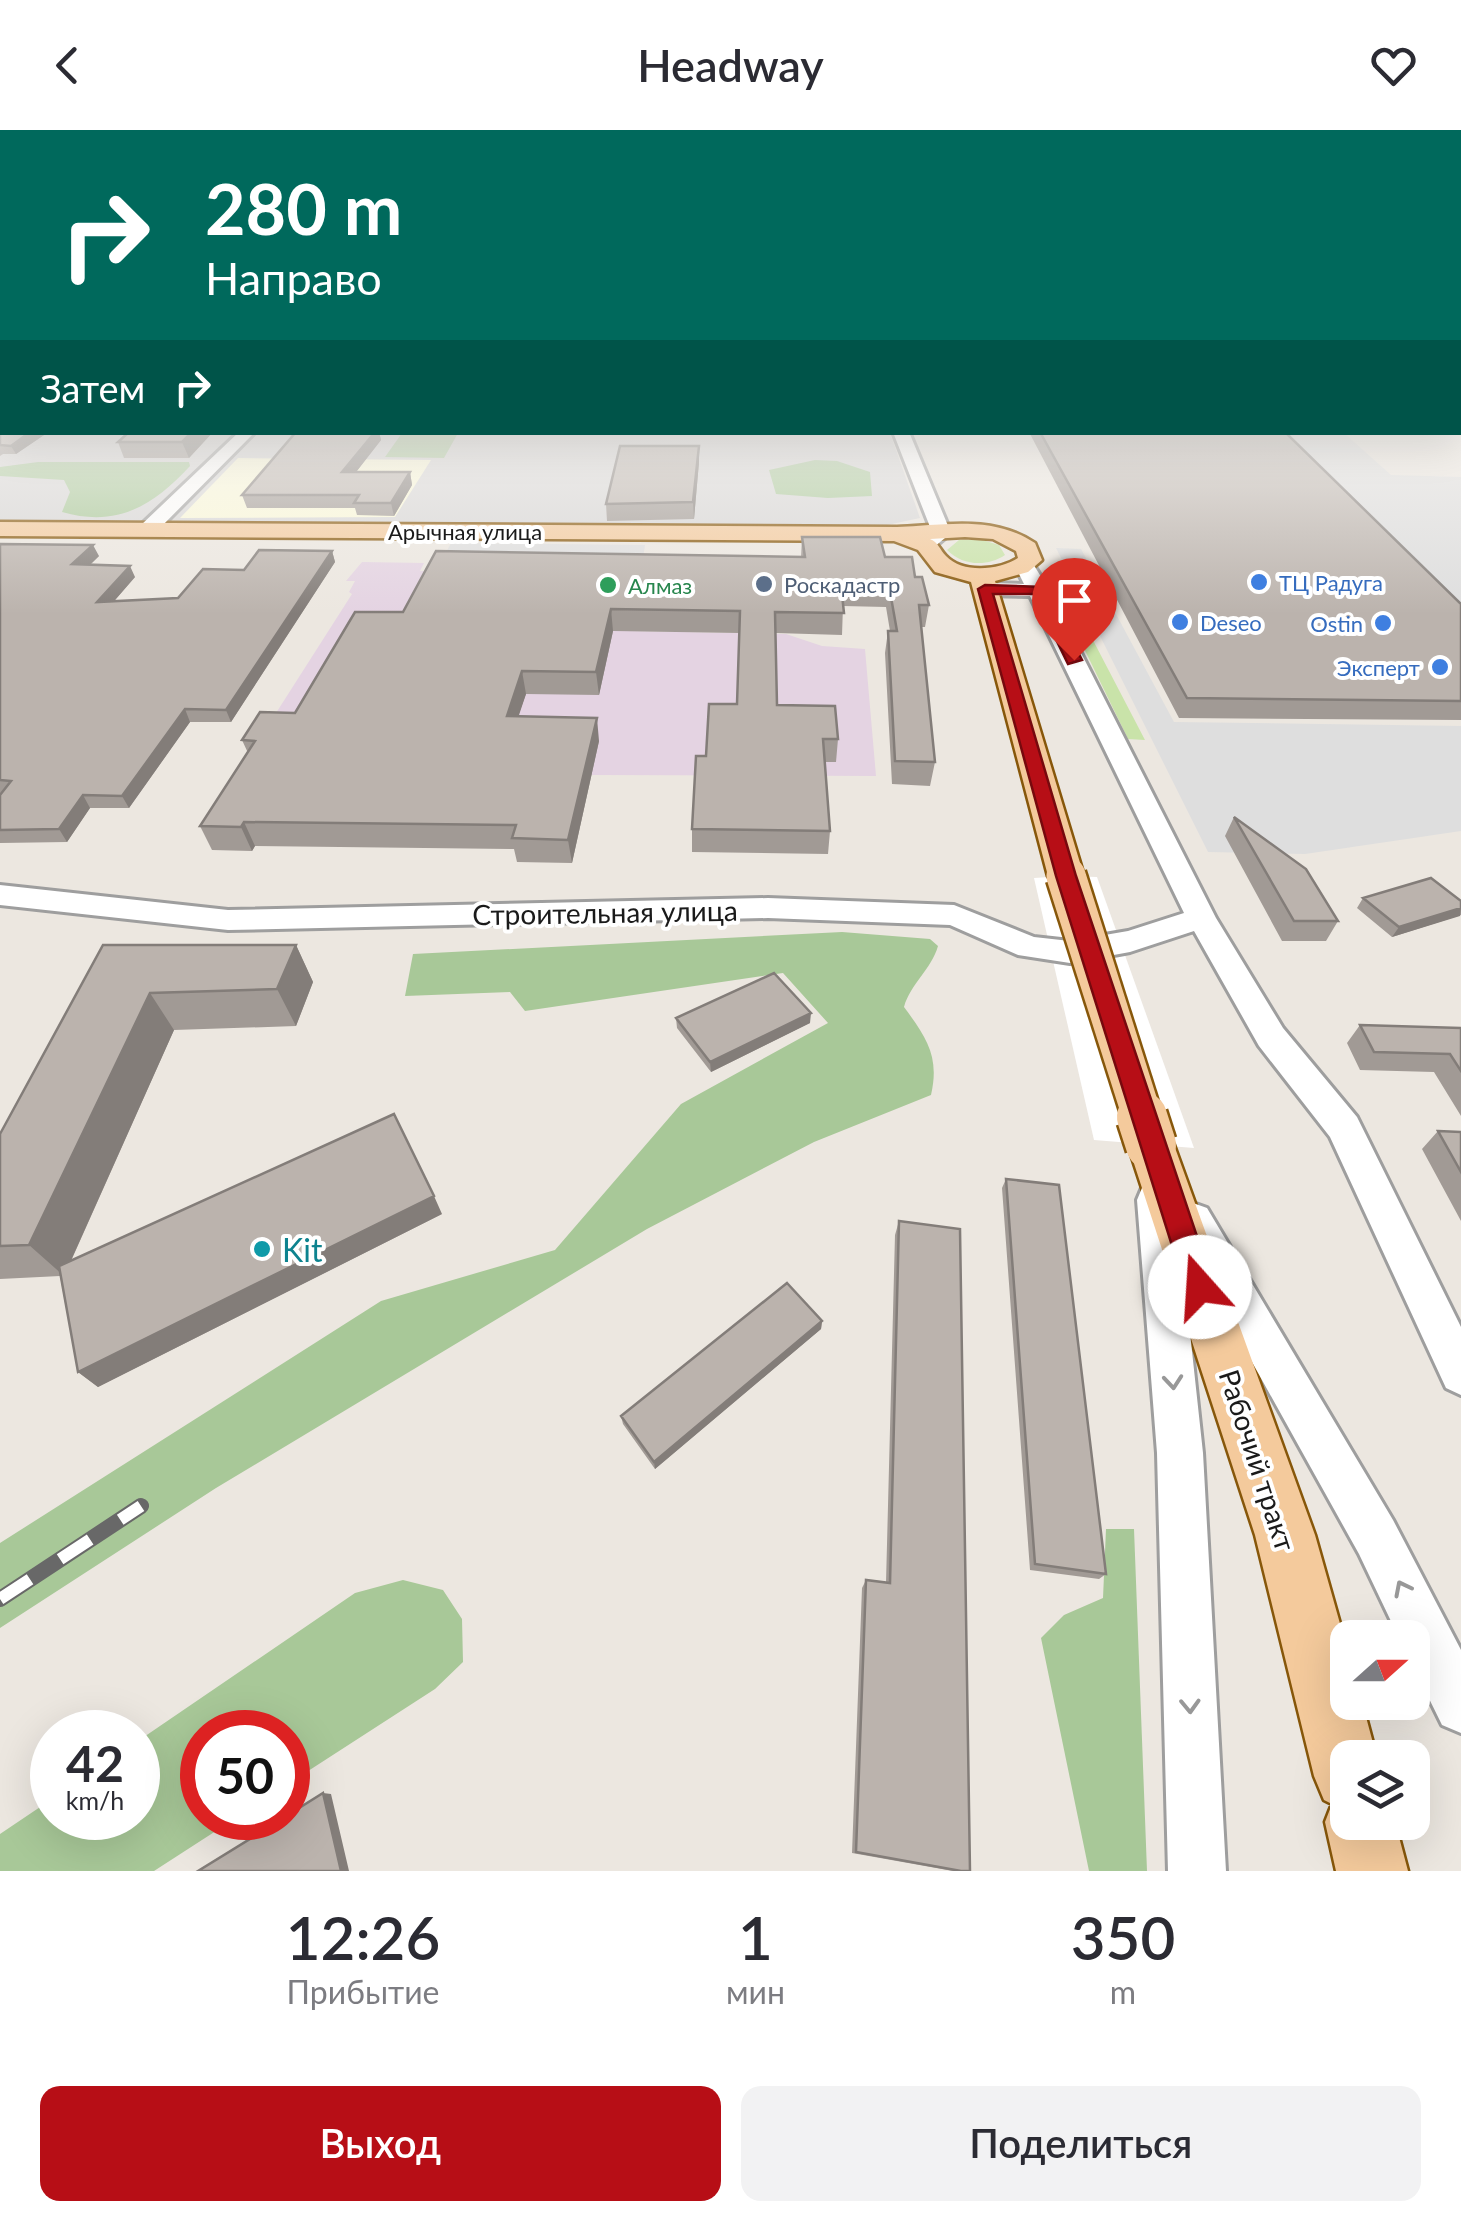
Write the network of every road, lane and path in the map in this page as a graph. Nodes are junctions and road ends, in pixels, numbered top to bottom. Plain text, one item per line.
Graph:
1 (228, 451) edge
2 (907, 451) edge
3 (0, 529) edge
4 (147, 530) junction
5 (934, 530) junction
6 (1025, 566) junction
7 (987, 579) junction
8 (1039, 590) junction
9 (0, 894) edge
10 (1201, 918) junction
11 (1151, 1145) junction
12 (1461, 1373) edge
13 (1461, 1706) edge
14 (1338, 1740) edge
15 (1364, 1840) edge
16 (1197, 1871) edge
17 (1372, 1871) edge

1 - 4 street
2 - 5 street
3 - 4 main road, Арычная улица
4 - 5 main road, Арычная улица
5 - 6 main road
5 - 7 main road
6 - 7 main road
6 - 8 street
7 - 8 street
7 - 11 main road, Рабочий тракт, bridge
8 - 10 street
9 - 10 street, Строительная улица
10 - 12 street
13 -> 11 street
11 - 14 main road, Рабочий тракт
11 -> 16 street
15 - 17 main road

